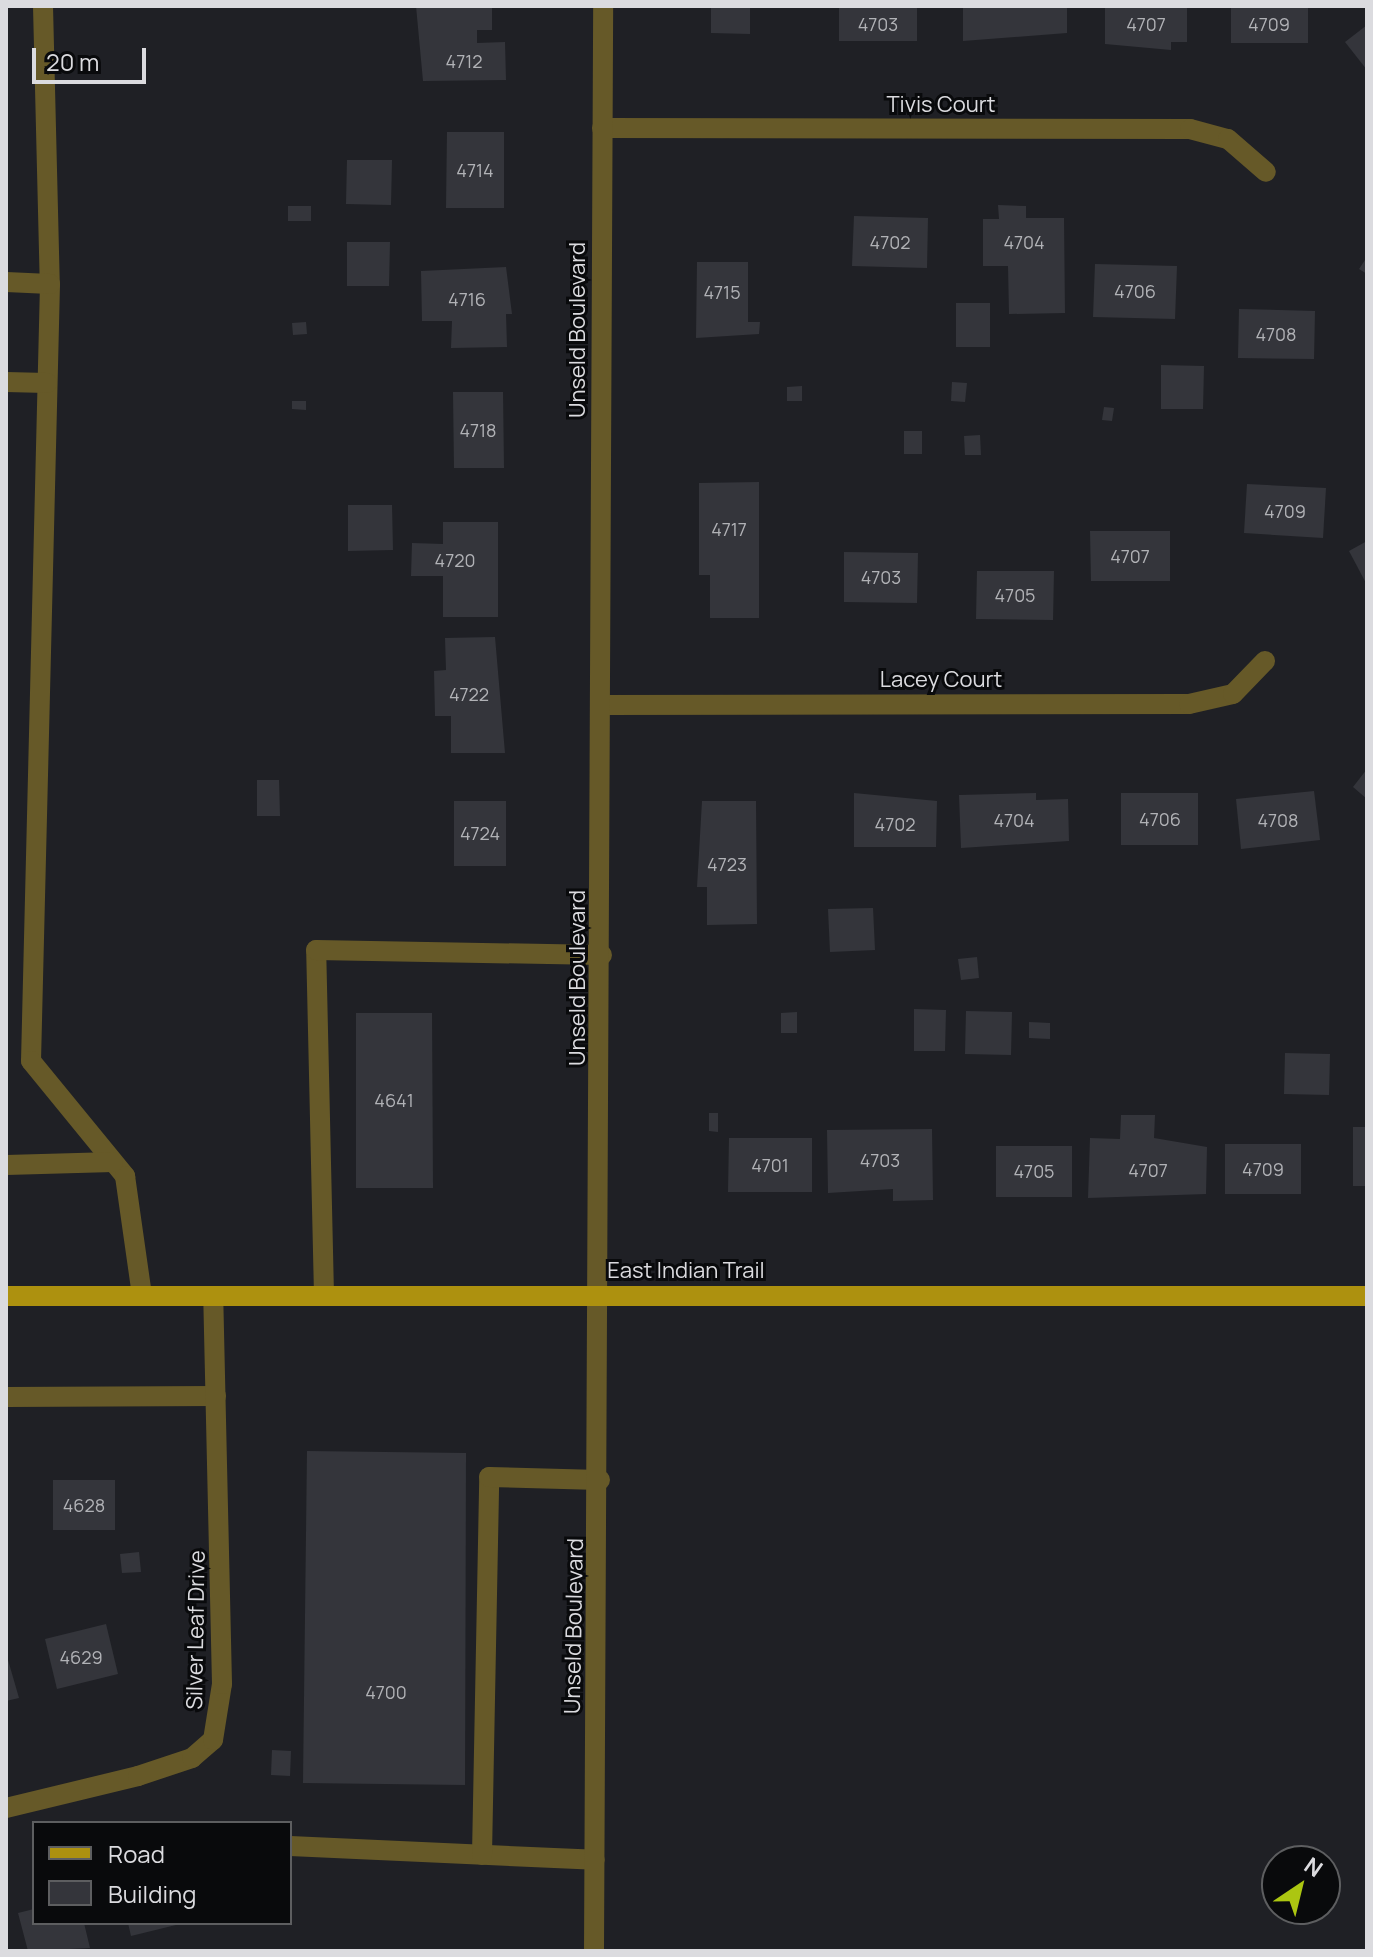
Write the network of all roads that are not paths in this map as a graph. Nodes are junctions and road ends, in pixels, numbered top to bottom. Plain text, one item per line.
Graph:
1 (43, 6) edge
2 (603, 6) edge
3 (602, 128) junction
4 (1266, 172) dead end
5 (6, 282) edge
6 (50, 284) junction
7 (6, 382) edge
8 (47, 383) junction
9 (1265, 661) dead end
10 (601, 705) junction
11 (602, 955) junction
12 (113, 1162) junction
13 (6, 1165) edge
14 (324, 1295) junction
15 (602, 1295) junction
16 (6, 1296) edge
17 (142, 1296) junction
18 (1367, 1296) edge
19 (213, 1299) junction
20 (216, 1396) junction
21 (6, 1397) edge
22 (600, 1480) junction
23 (6, 1808) edge
24 (292, 1846) edge
25 (482, 1855) junction
26 (595, 1860) junction
27 (594, 1951) edge

1 - 6 street
2 - 3 street, Unseld Boulevard
3 - 4 street, Tivis Court
3 - 10 street, Unseld Boulevard
5 - 6 street
6 - 8 street
7 - 8 street
8 - 12 street
9 - 10 street, Lacey Court
10 - 11 street, Unseld Boulevard
11 - 14 street
11 - 15 street, Unseld Boulevard
12 - 13 street
12 - 17 street
14 - 15 main road, East Indian Trail
14 - 19 main road, East Indian Trail
15 - 18 main road, East Indian Trail
15 - 22 street, Unseld Boulevard
16 - 17 main road, East Indian Trail
17 - 19 main road, East Indian Trail
19 - 20 street, Silver Leaf Drive
20 - 21 street
20 - 23 street, Silver Leaf Drive
22 - 25 street
22 - 26 street, Unseld Boulevard
24 - 25 street
25 - 26 street
26 - 27 street, Unseld Boulevard

